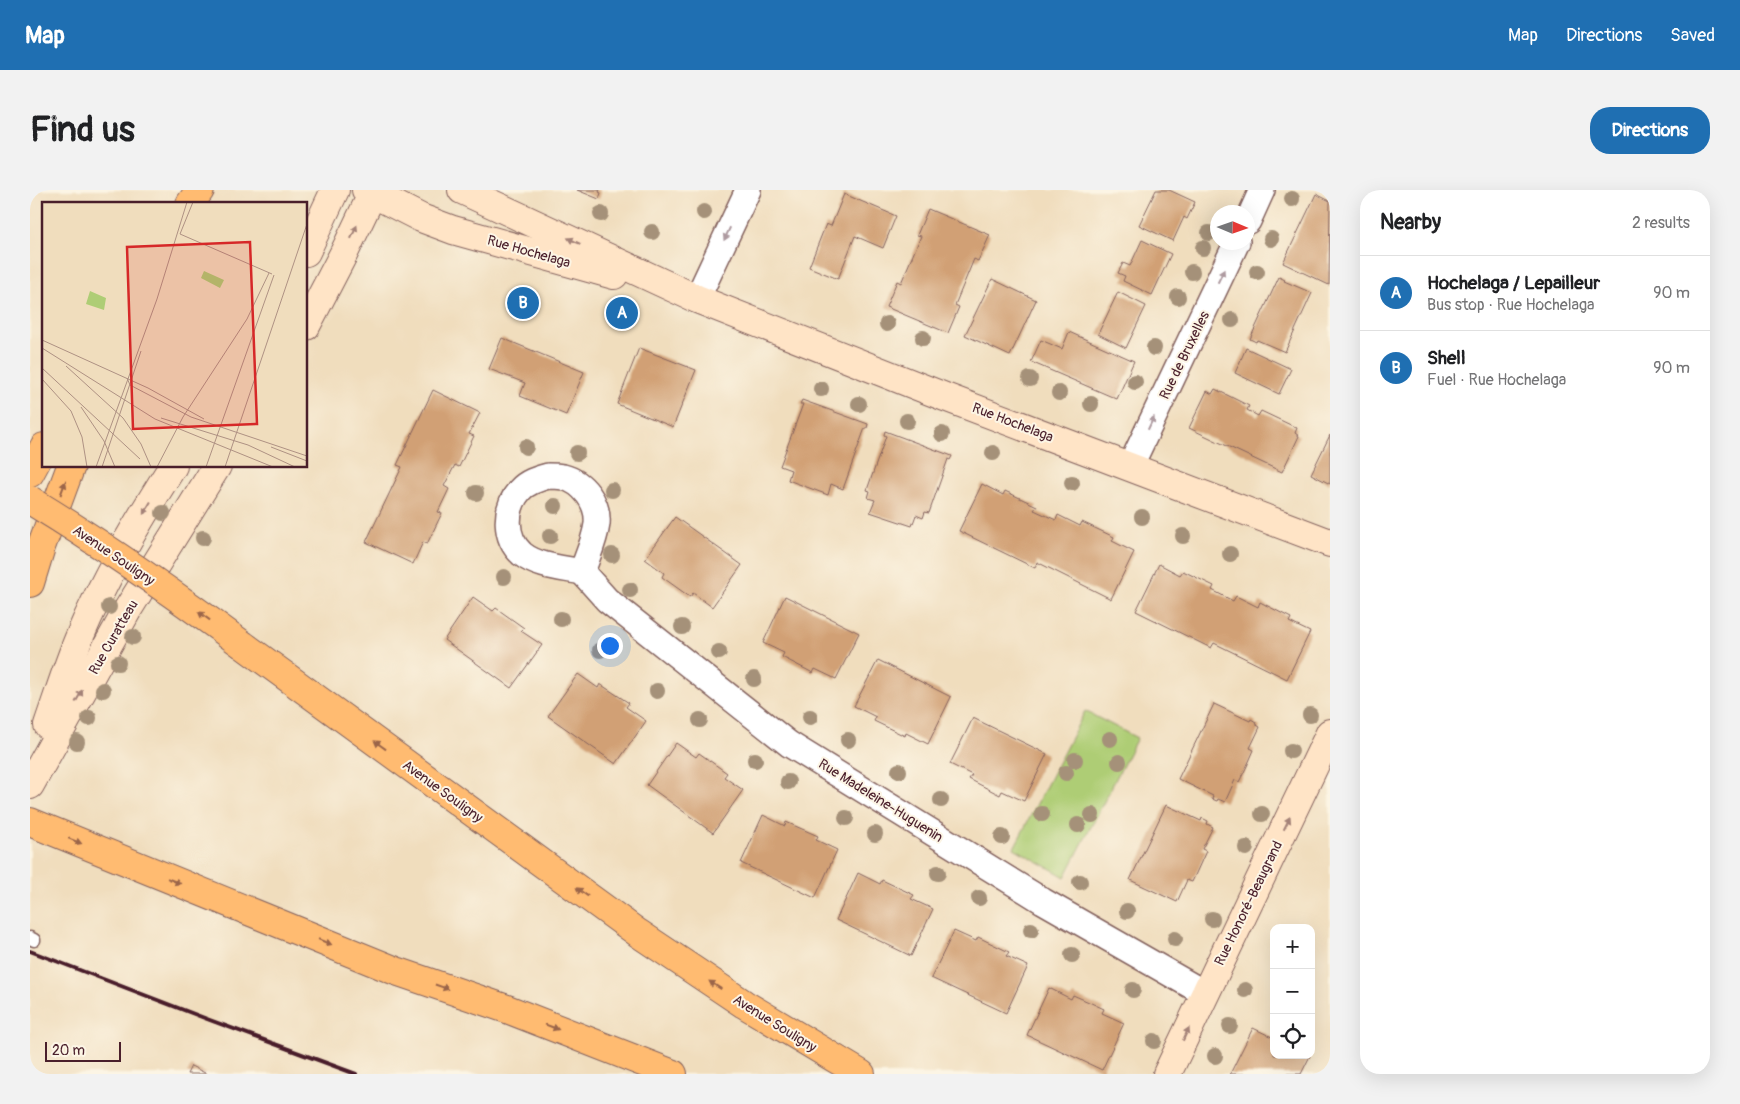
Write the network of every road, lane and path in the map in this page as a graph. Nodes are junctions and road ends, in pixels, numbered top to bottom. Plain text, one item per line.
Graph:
1 (200, 190) edge
2 (214, 190) edge
3 (335, 190) edge
4 (462, 190) edge
5 (748, 190) edge
6 (1262, 190) edge
7 (371, 191) edge
8 (191, 202) edge
9 (207, 202) edge
10 (1255, 206) edge
11 (308, 248) edge
12 (1233, 250) edge
13 (697, 299) junction
14 (308, 322) edge
15 (42, 451) edge
16 (1130, 467) junction
17 (70, 468) edge
18 (172, 468) edge
19 (216, 468) edge
20 (30, 472) edge
21 (30, 500) edge
22 (1330, 543) edge
23 (582, 572) dead end
24 (30, 583) edge
25 (1330, 733) edge
26 (30, 775) edge
27 (30, 785) edge
28 (30, 822) edge
29 (1204, 993) junction
30 (673, 1074) edge
31 (861, 1074) edge
32 (1167, 1074) edge

1 - 8 highway
2 - 9 highway
3 - 11 main road
13 -> 4 main road, Rue Hochelaga
5 -> 13 street
6 - 10 street
7 - 13 main road, Rue Hochelaga
14 -> 7 main road
16 -> 12 street, Rue de Bruxelles
13 - 16 main road, Rue Hochelaga
15 - 20 highway
16 - 22 main road, Rue Hochelaga
24 -> 17 highway
18 -> 26 main road, Rue Curatteau
27 -> 19 main road, Rue Curatteau
31 -> 21 highway, Avenue Souligny, bridge
23 - 29 street, Rue Madeleine-Huguenin
29 -> 25 main road, Rue Honoré-Beaugrand
28 -> 30 highway
32 -> 29 main road, Rue Honoré-Beaugrand

